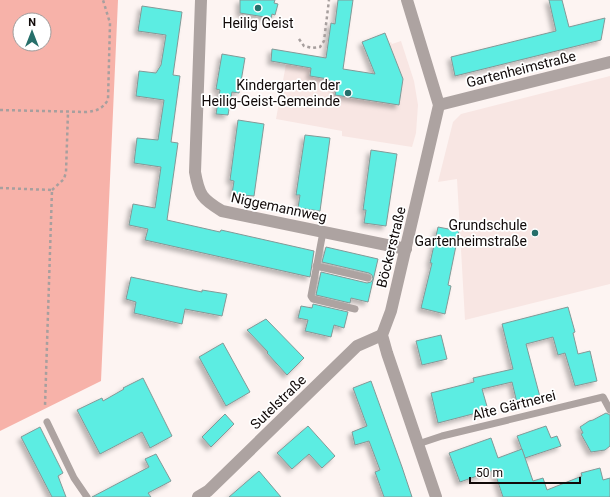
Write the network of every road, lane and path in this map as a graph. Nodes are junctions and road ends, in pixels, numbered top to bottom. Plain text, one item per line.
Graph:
1 (103, 0) edge
2 (201, 0) edge
3 (329, 0) edge
4 (407, 0) edge
5 (299, 39) dead end
6 (610, 62) edge
7 (440, 105) junction
8 (0, 110) edge
9 (68, 112) junction
10 (0, 188) edge
11 (52, 190) junction
12 (323, 232) junction
13 (406, 249) junction
14 (316, 266) junction
15 (368, 278) dead end
16 (355, 309) dead end
17 (382, 335) junction
18 (45, 406) dead end
19 (610, 410) edge
20 (47, 422) dead end
21 (418, 444) junction
22 (87, 497) edge
23 (198, 497) edge
24 (436, 497) edge

1 - 9 path
2 - 12 street, Niggemannweg
3 - 5 path
4 - 7 street
6 - 7 street, Gartenheimstraße
7 - 13 street, Böckerstraße
8 - 9 path
9 - 11 path
10 - 11 path
11 - 18 path
12 - 13 street, Niggemannweg
12 - 14 lane
13 - 17 street, Böckerstraße
14 - 15 lane
14 - 16 lane
17 - 21 street
17 - 23 street, Sutelstraße
19 - 21 lane, Alte Gärtnerei
20 - 22 lane
21 - 24 street

